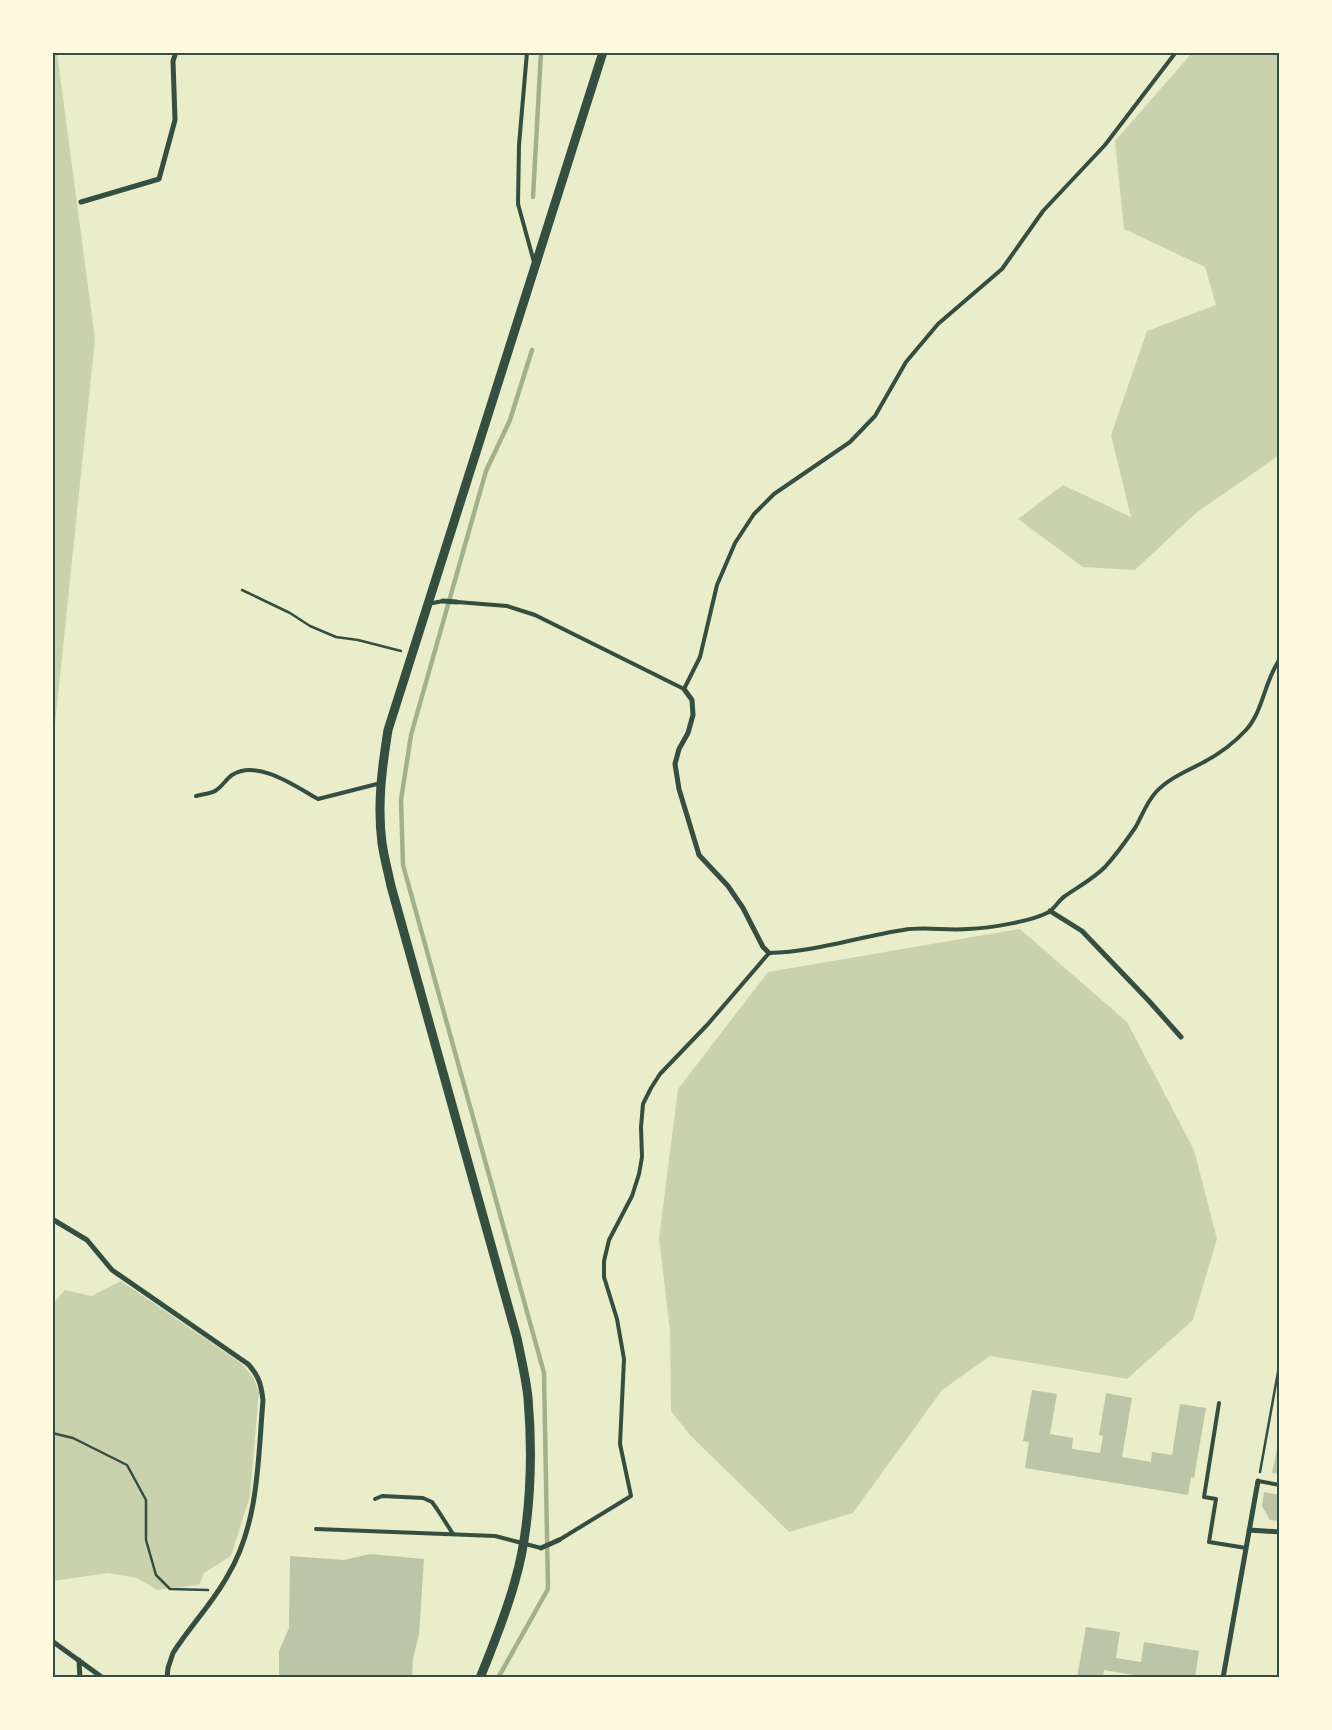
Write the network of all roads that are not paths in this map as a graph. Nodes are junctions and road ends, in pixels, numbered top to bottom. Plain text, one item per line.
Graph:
1 (176, 52) edge
2 (527, 52) edge
3 (603, 52) edge
4 (1176, 52) edge
5 (81, 202) dead end
6 (536, 266) junction
7 (443, 601) joint
8 (457, 602) joint
9 (428, 604) junction
10 (1280, 659) edge
11 (684, 689) junction
12 (381, 783) junction
13 (196, 796) dead end
14 (1050, 911) junction
15 (769, 953) junction
16 (1181, 1037) dead end
17 (52, 1219) edge
18 (1219, 1403) dead end
19 (1258, 1481) joint
20 (1280, 1485) edge
21 (375, 1499) dead end
22 (316, 1529) dead end
23 (1249, 1530) junction
24 (1280, 1532) edge
25 (453, 1534) junction
26 (559, 1540) joint
27 (523, 1543) junction
28 (541, 1548) joint
29 (1246, 1548) junction
30 (52, 1641) edge
31 (79, 1660) junction
32 (80, 1678) edge
33 (103, 1678) edge
34 (166, 1678) edge
35 (480, 1678) edge
36 (1223, 1678) edge

1 - 5 street
2 - 6 lane
3 - 6 street
4 - 11 lane
6 - 9 street
7 - 8 street
7 - 9 lane
8 - 11 lane
9 - 12 street
10 - 14 lane
11 - 15 street
12 - 13 lane
12 - 27 street
14 - 15 lane
14 - 16 street
15 - 26 lane
17 - 34 street
18 - 29 lane
19 - 20 lane
19 - 23 street
21 - 25 lane
22 - 25 lane
23 - 24 street
23 - 29 street
25 - 27 lane
26 - 28 street
27 - 28 lane
27 - 35 street
29 - 36 street
30 - 31 street
31 - 32 street
31 - 33 street

